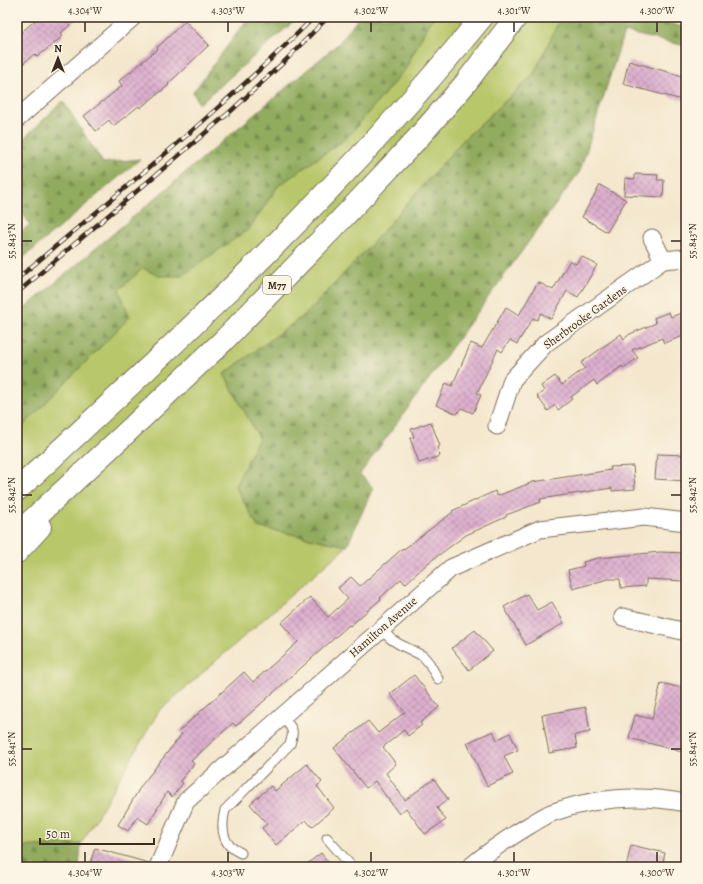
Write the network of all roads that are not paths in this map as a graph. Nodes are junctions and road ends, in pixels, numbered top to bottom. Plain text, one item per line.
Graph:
1 (133, 17) edge
2 (482, 17) edge
3 (516, 17) edge
4 (17, 119) edge
5 (361, 156) junction
6 (652, 238) dead end
7 (686, 258) edge
8 (663, 260) junction
9 (497, 426) dead end
10 (126, 433) junction
11 (17, 473) edge
12 (17, 490) edge
13 (686, 522) edge
14 (17, 534) edge
15 (17, 552) edge
16 (623, 617) dead end
17 (381, 629) junction
18 (686, 632) edge
19 (438, 679) dead end
20 (282, 717) junction
21 (686, 804) edge
22 (327, 838) dead end
23 (241, 853) dead end
24 (158, 867) edge
25 (352, 867) edge
26 (470, 867) edge

1 - 4 street
2 - 5 highway, M77
3 - 10 highway, M77
5 - 11 highway, M77
5 - 12 highway, M77
6 - 8 street
7 - 8 street
8 - 9 street, Sherbrooke Gardens
10 - 14 highway, M77
10 - 15 highway, M77
13 - 17 street, Hamilton Avenue
16 - 18 street
17 - 19 lane
17 - 20 street, Hamilton Avenue
20 - 23 lane
20 - 24 street, Hamilton Avenue
21 - 26 street
22 - 25 lane

